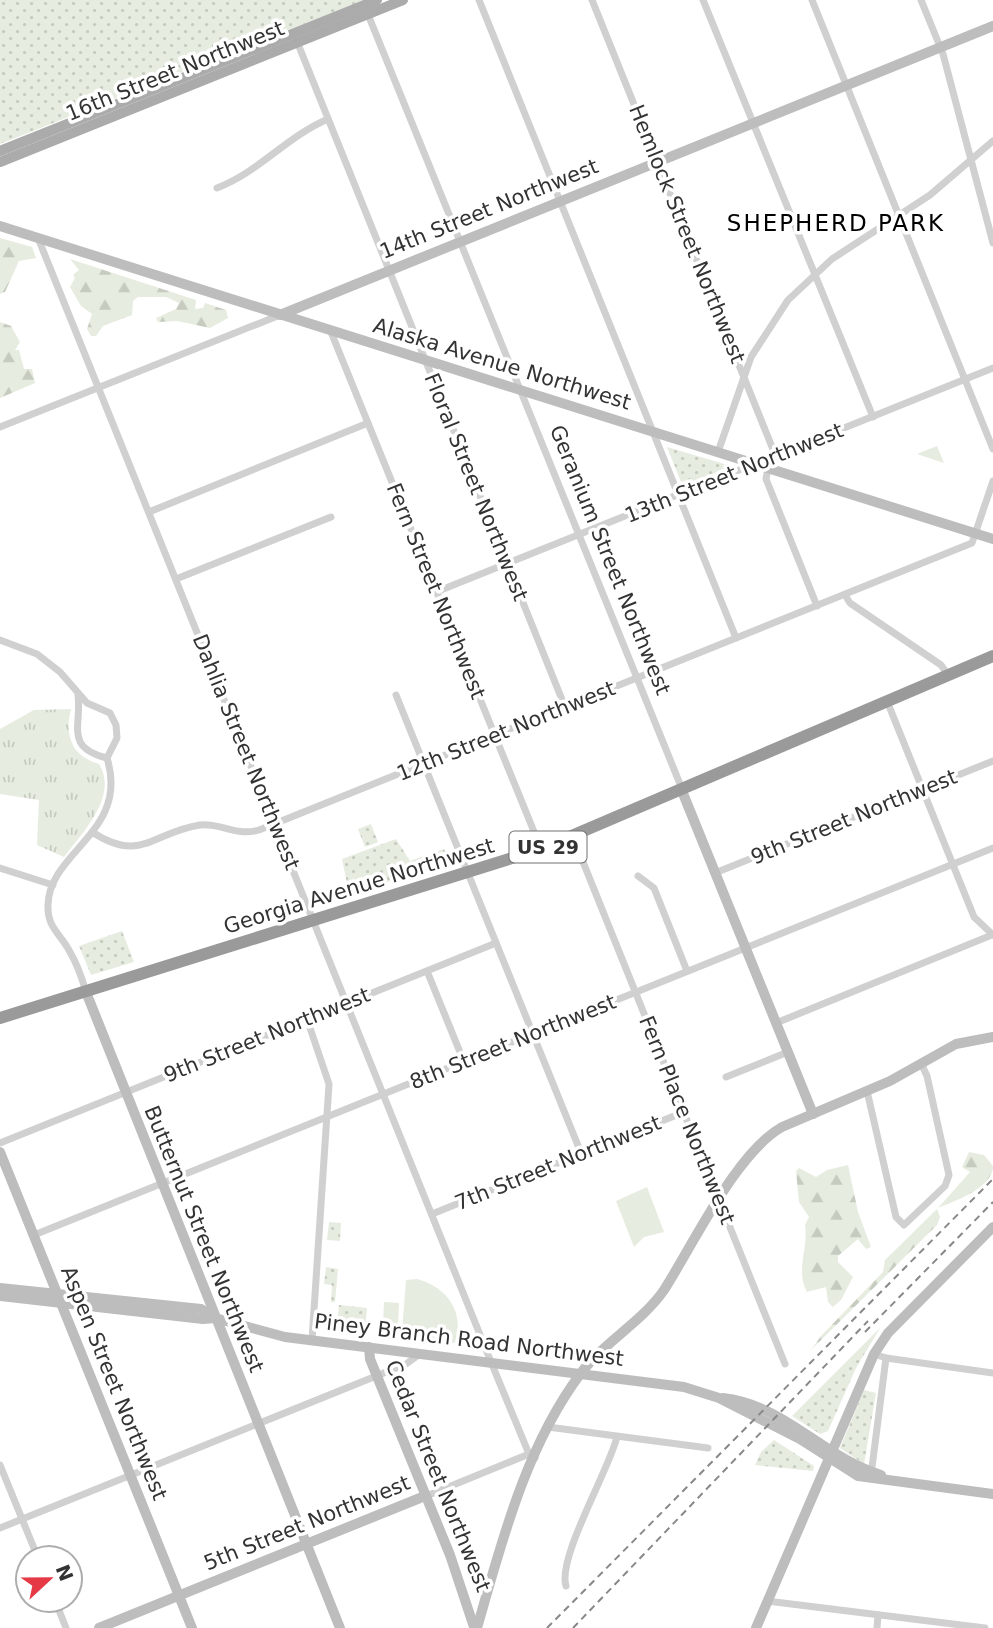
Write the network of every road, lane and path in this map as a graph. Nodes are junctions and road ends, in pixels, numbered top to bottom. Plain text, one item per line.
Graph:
1 (377, 0) edge
2 (403, 0) edge
3 (479, 0) edge
4 (592, 0) edge
5 (703, 0) edge
6 (812, 0) edge
7 (921, 0) edge
8 (366, 9) junction
9 (993, 26) edge
10 (295, 38) junction
11 (940, 48) junction
12 (847, 86) junction
13 (328, 120) junction
14 (753, 123) junction
15 (993, 141) edge
16 (0, 151) edge
17 (971, 161) junction
18 (0, 162) edge
19 (658, 162) junction
20 (217, 188) dead end
21 (560, 201) junction
22 (899, 216) junction
23 (0, 226) edge
24 (38, 238) junction
25 (460, 242) junction
26 (993, 243) edge
27 (389, 270) junction
28 (814, 273) junction
29 (280, 315) junction
30 (331, 332) junction
31 (425, 360) junction
32 (993, 368) edge
33 (743, 373) junction
34 (965, 379) junction
35 (98, 387) junction
36 (520, 390) junction
37 (873, 417) junction
38 (368, 423) junction
39 (0, 427) edge
40 (653, 432) junction
41 (993, 449) edge
42 (718, 452) junction
43 (776, 457) junction
44 (756, 465) junction
45 (770, 469) junction
46 (993, 481) edge
47 (679, 495) junction
48 (149, 512) junction
49 (331, 517) dead end
50 (978, 534) junction
51 (579, 535) junction
52 (993, 539) edge
53 (507, 564) junction
54 (176, 579) junction
55 (436, 592) junction
56 (845, 594) junction
57 (817, 606) junction
58 (736, 638) junction
59 (0, 640) edge
60 (993, 656) edge
61 (948, 675) junction
62 (637, 678) junction
63 (78, 695) junction
64 (396, 695) dead end
65 (887, 701) junction
66 (91, 704) junction
67 (565, 707) junction
68 (79, 711) junction
69 (494, 736) junction
70 (107, 758) junction
71 (993, 761) edge
72 (423, 764) junction
73 (923, 789) junction
74 (682, 791) junction
75 (275, 824) junction
76 (92, 832) junction
77 (573, 837) junction
78 (993, 848) edge
79 (541, 849) junction
80 (953, 864) junction
81 (0, 868) edge
82 (467, 873) junction
83 (715, 873) junction
84 (638, 876) dead end
85 (53, 885) junction
86 (314, 921) junction
87 (993, 935) edge
88 (496, 943) junction
89 (746, 948) junction
90 (428, 971) junction
91 (687, 971) junction
92 (86, 992) junction
93 (635, 992) junction
94 (346, 1004) junction
95 (0, 1018) edge
96 (307, 1019) junction
97 (776, 1023) junction
98 (532, 1034) junction
99 (993, 1037) edge
100 (788, 1052) junction
101 (464, 1062) junction
102 (921, 1063) junction
103 (726, 1077) dead end
104 (867, 1091) junction
105 (124, 1093) junction
106 (383, 1094) junction
107 (684, 1112) junction
108 (813, 1114) junction
109 (328, 1116) junction
110 (0, 1143) edge
111 (0, 1152) edge
112 (581, 1153) junction
113 (161, 1183) junction
114 (719, 1200) junction
115 (432, 1214) junction
116 (993, 1227) edge
117 (34, 1235) junction
118 (0, 1288) edge
119 (0, 1296) edge
120 (58, 1299) junction
121 (215, 1318) junction
122 (312, 1340) junction
123 (369, 1347) junction
124 (421, 1353) junction
125 (874, 1354) junction
126 (886, 1358) junction
127 (491, 1362) junction
128 (785, 1364) dead end
129 (993, 1373) edge
130 (581, 1374) junction
131 (377, 1376) junction
132 (258, 1424) junction
133 (548, 1427) junction
134 (617, 1437) junction
135 (708, 1448) dead end
136 (830, 1454) junction
137 (532, 1456) junction
138 (0, 1465) edge
139 (131, 1475) junction
140 (871, 1476) junction
141 (993, 1494) edge
142 (423, 1497) junction
143 (22, 1519) junction
144 (0, 1528) edge
145 (32, 1544) edge
146 (307, 1544) junction
147 (566, 1586) dead end
148 (179, 1596) junction
149 (767, 1601) junction
150 (878, 1615) junction
151 (476, 1625) edge
152 (99, 1628) edge
153 (192, 1628) edge
154 (340, 1628) edge
155 (756, 1628) edge
156 (877, 1628) edge
157 (985, 1628) edge

1 - 8 main road, 16th Street Northwest
2 - 8 main road, 16th Street Northwest
3 - 21 street
4 - 19 street, Hemlock Street Northwest
5 - 14 street
6 - 12 street
7 - 11 street
8 - 10 main road, 16th Street Northwest
8 - 25 street, Geranium Street Northwest
9 - 11 street, 14th Street Northwest
10 - 13 street, Floral Street Northwest
10 - 16 main road, 16th Street Northwest
10 - 18 main road, 16th Street Northwest
11 - 12 street, 14th Street Northwest
11 - 17 street
12 - 14 street, 14th Street Northwest
12 - 22 street
13 - 20 street
13 - 27 street, Floral Street Northwest
14 - 19 street, 14th Street Northwest
14 - 28 street
15 - 17 street
17 - 22 street
17 - 26 street
19 - 21 street, 14th Street Northwest
19 - 33 street, Hemlock Street Northwest
21 - 25 street, 14th Street Northwest
21 - 40 street
22 - 28 street
22 - 34 street
23 - 24 street, Alaska Avenue Northwest
24 - 29 street, Alaska Avenue Northwest
24 - 35 street, Dahlia Street Northwest
25 - 27 street, 14th Street Northwest
25 - 36 street, Geranium Street Northwest
27 - 29 street, 14th Street Northwest
27 - 31 street, Floral Street Northwest
28 - 33 street
28 - 37 street
29 - 30 street, Alaska Avenue Northwest
29 - 35 street, 14th Street Northwest
30 - 31 street, Alaska Avenue Northwest
30 - 38 street, Fern Street Northwest
31 - 36 street, Alaska Avenue Northwest
31 - 53 street, Floral Street Northwest
32 - 34 street, 13th Street Northwest
33 - 42 street
33 - 43 street, Hemlock Street Northwest
34 - 37 street, 13th Street Northwest
34 - 41 street
35 - 39 street, 14th Street Northwest
35 - 48 street, Dahlia Street Northwest
36 - 40 street, Alaska Avenue Northwest
36 - 51 street, Geranium Street Northwest
37 - 43 street, 13th Street Northwest
38 - 48 street
38 - 55 street, Fern Street Northwest
40 - 42 street, Alaska Avenue Northwest
40 - 47 street
42 - 44 street, Alaska Avenue Northwest
43 - 44 street, 13th Street Northwest
43 - 45 street
44 - 45 street, Alaska Avenue Northwest
44 - 47 street, 13th Street Northwest
45 - 50 street, Alaska Avenue Northwest
45 - 57 street
46 - 50 street
47 - 51 street, 13th Street Northwest
47 - 58 street
48 - 54 street, Dahlia Street Northwest
49 - 54 street
50 - 52 street, Alaska Avenue Northwest
50 - 56 street, 12th Street Northwest
51 - 53 street, 13th Street Northwest
51 - 62 street, Geranium Street Northwest
53 - 55 street, 13th Street Northwest
53 - 67 street, Floral Street Northwest
54 - 75 street, Dahlia Street Northwest
55 - 69 street, Fern Street Northwest
56 - 57 street, 12th Street Northwest
56 - 61 street
57 - 58 street, 12th Street Northwest
58 - 62 street, 12th Street Northwest
59 - 63 street
60 - 61 highway, Georgia Avenue Northwest / US 29
61 - 65 highway, Georgia Avenue Northwest / US 29
62 - 67 street, 12th Street Northwest
62 - 74 street, Geranium Street Northwest
63 - 66 street
63 - 68 street
64 - 72 street
65 - 73 street
65 - 74 highway, Georgia Avenue Northwest / US 29
66 - 68 street
66 - 70 street
67 - 69 street, 12th Street Northwest
68 - 70 street
69 - 72 street, 12th Street Northwest
69 - 79 street, Fern Street Northwest
70 - 76 street, Butternut Street Northwest
71 - 73 street, 9th Street Northwest
72 - 75 street, 12th Street Northwest
72 - 82 street
73 - 80 street
73 - 83 street, 9th Street Northwest
74 - 77 highway, Georgia Avenue Northwest / US 29
74 - 83 street, Geranium Street Northwest
75 - 76 street, 12th Street Northwest
75 - 86 street, Dahlia Street Northwest
76 - 85 street, Butternut Street Northwest
77 - 79 highway, Georgia Avenue Northwest / US 29
77 - 93 street, Fern Place Northwest
78 - 80 street, 8th Street Northwest
79 - 82 highway, Georgia Avenue Northwest / US 29
80 - 87 street
80 - 89 street, 8th Street Northwest
81 - 85 street
82 - 86 highway, Georgia Avenue Northwest / US 29
82 - 88 street
83 - 89 street, Geranium Street Northwest
84 - 91 street
85 - 92 street, Butternut Street Northwest
86 - 92 highway, Georgia Avenue Northwest / US 29
86 - 94 street, Dahlia Street Northwest
87 - 97 street
88 - 90 street, 9th Street Northwest
88 - 98 street
89 - 91 street, 8th Street Northwest
89 - 97 street, Geranium Street Northwest
90 - 94 street, 9th Street Northwest
90 - 101 street
91 - 93 street, 8th Street Northwest
92 - 95 highway, Georgia Avenue Northwest / US 29
92 - 105 street, Butternut Street Northwest
93 - 98 street, 8th Street Northwest
93 - 107 street, Fern Place Northwest
94 - 96 street, 9th Street Northwest
94 - 106 street, Dahlia Street Northwest
96 - 105 street, 9th Street Northwest
96 - 109 street
97 - 100 street, Geranium Street Northwest
98 - 101 street, 8th Street Northwest
98 - 112 street
99 - 102 street
100 - 103 street
100 - 108 street, Geranium Street Northwest
101 - 106 street, 8th Street Northwest
102 - 104 street
102 - 104 street
104 - 108 street
105 - 110 street, 9th Street Northwest
105 - 113 street, Butternut Street Northwest
106 - 109 street, 8th Street Northwest
106 - 115 street, Dahlia Street Northwest
107 - 112 street, 7th Street Northwest
107 - 114 street, Fern Place Northwest
108 - 114 street
109 - 113 street, 8th Street Northwest
109 - 122 street
111 - 117 street, Aspen Street Northwest
112 - 115 street, 7th Street Northwest
113 - 117 street, 8th Street Northwest
113 - 121 street, Butternut Street Northwest
114 - 128 street, Fern Place Northwest
114 - 130 street
115 - 127 street, Dahlia Street Northwest
116 - 125 street
117 - 120 street, Aspen Street Northwest
118 - 120 street, Piney Branch Road Northwest
119 - 120 street, Piney Branch Road Northwest
120 - 121 street, Piney Branch Road Northwest
120 - 139 street, Aspen Street Northwest
121 - 122 street, Piney Branch Road Northwest
121 - 132 street, Butternut Street Northwest
122 - 123 street, Piney Branch Road Northwest
123 - 124 street, Piney Branch Road Northwest
123 - 131 street, Cedar Street Northwest
124 - 127 street, Piney Branch Road Northwest
124 - 131 street
125 - 126 street
125 - 136 street
126 - 129 street
126 - 140 street
127 - 130 street, Piney Branch Road Northwest
127 - 137 street, Dahlia Street Northwest
130 - 133 street
130 - 136 street, Piney Branch Road Northwest
131 - 132 street
131 - 142 street, Cedar Street Northwest
132 - 139 street
132 - 146 street, Butternut Street Northwest
133 - 134 street
133 - 137 street
134 - 135 street
134 - 147 street
136 - 140 street, Piney Branch Road Northwest
136 - 149 street
137 - 142 street, 5th Street Northwest
137 - 151 street
138 - 143 street
139 - 143 street
139 - 148 street, Aspen Street Northwest
140 - 141 street, Piney Branch Road Northwest
142 - 146 street, 5th Street Northwest
142 - 151 street, Cedar Street Northwest
143 - 144 street
143 - 145 street
146 - 148 street, 5th Street Northwest
146 - 154 street, Butternut Street Northwest
148 - 152 street, 5th Street Northwest
148 - 153 street, Aspen Street Northwest
149 - 150 street
149 - 155 street
150 - 156 street
150 - 157 street

